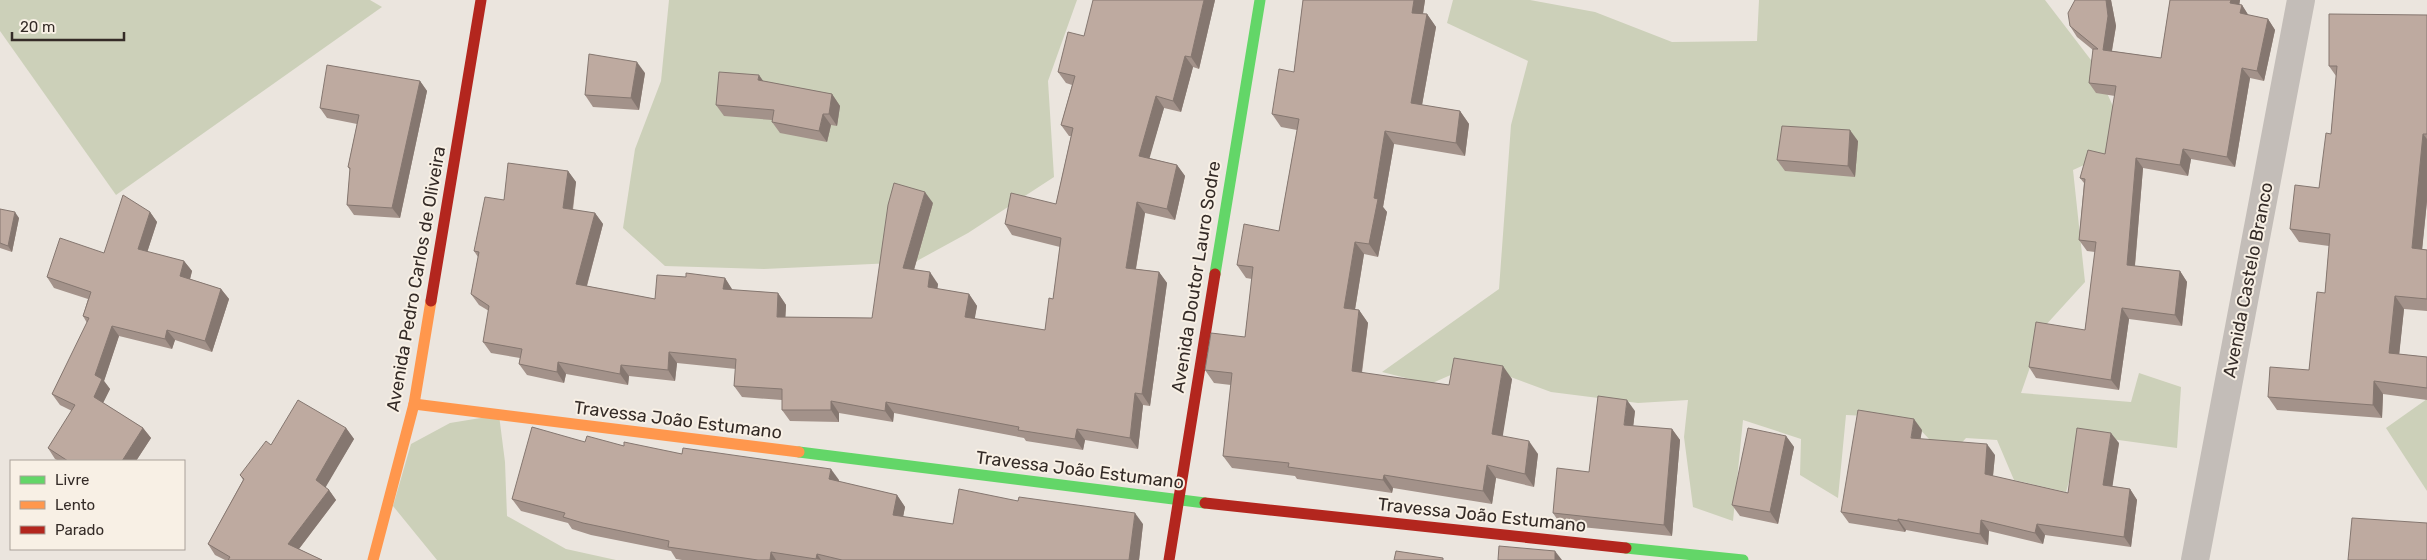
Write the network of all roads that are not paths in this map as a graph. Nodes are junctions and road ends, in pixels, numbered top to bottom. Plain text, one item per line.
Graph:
1 (480, 0) edge
2 (1260, 0) edge
3 (2301, 0) edge
4 (414, 404) junction
5 (1177, 500) junction
6 (372, 560) edge
7 (1169, 560) edge
8 (1743, 560) edge
9 (2195, 560) edge

1 - 4 street, Avenida Pedro Carlos de Oliveira
2 - 5 street, Avenida Doutor Lauro Sodre
3 - 9 street, Avenida Castelo Branco
4 - 5 street, Travessa João Estumano
4 - 6 street, Avenida Pedro Carlos de Oliveira
5 - 7 street, Avenida Doutor Lauro Sodre
5 - 8 street, Travessa João Estumano

